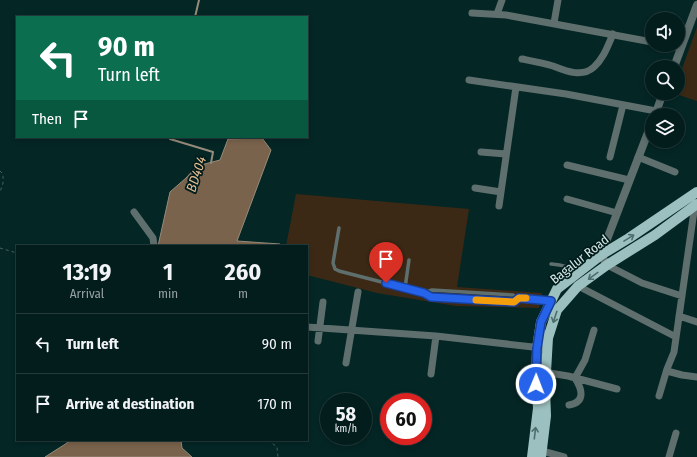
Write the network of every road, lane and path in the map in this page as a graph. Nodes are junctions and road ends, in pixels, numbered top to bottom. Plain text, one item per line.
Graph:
1 (502, 0) edge
2 (558, 0) edge
3 (697, 5) edge
4 (472, 13) dead end
5 (497, 14) junction
6 (554, 23) junction
7 (613, 34) junction
8 (685, 37) edge
9 (645, 41) edge
10 (522, 59) dead end
11 (469, 80) dead end
12 (516, 87) junction
13 (624, 105) junction
14 (645, 110) edge
15 (645, 140) edge
16 (481, 152) dead end
17 (506, 154) junction
18 (610, 157) dead end
19 (638, 157) junction
20 (567, 165) dead end
21 (0, 171) edge
22 (675, 172) dead end
23 (629, 180) junction
24 (475, 188) dead end
25 (0, 192) edge
26 (501, 192) junction
27 (567, 199) dead end
28 (695, 199) edge
29 (499, 206) dead end
30 (134, 212) dead end
31 (617, 213) junction
32 (339, 228) dead end
33 (154, 245) edge
34 (0, 248) edge
35 (16, 253) edge
36 (601, 255) junction
37 (409, 260) dead end
38 (551, 264) dead end
39 (607, 265) junction
40 (577, 273) junction
41 (578, 286) junction
42 (406, 288) junction
43 (358, 292) dead end
44 (424, 293) junction
45 (682, 296) junction
46 (519, 298) junction
47 (551, 301) junction
48 (323, 302) dead end
49 (679, 316) junction
50 (697, 322) edge
51 (308, 327) edge
52 (319, 328) junction
53 (594, 330) dead end
54 (351, 331) junction
55 (436, 336) junction
56 (676, 337) junction
57 (318, 341) dead end
58 (537, 348) junction
59 (547, 349) junction
60 (346, 363) dead end
61 (666, 371) junction
62 (541, 372) junction
63 (431, 374) dead end
64 (697, 377) edge
65 (575, 378) junction
66 (617, 389) dead end
67 (659, 396) dead end
68 (569, 405) dead end
69 (676, 433) dead end
70 (269, 441) edge
71 (541, 454) edge
72 (278, 457) edge
73 (532, 457) edge
74 (564, 457) edge
75 (669, 457) edge

1 - 5 street
2 - 6 street
3 - 8 street
4 - 5 street
5 - 6 street
6 - 7 street
7 - 9 street
7 - 10 street
11 - 12 street
12 - 13 street
12 - 17 street
13 - 14 street
13 - 18 street
15 - 19 street
16 - 17 street
17 - 26 street
19 - 22 street
19 - 23 street
20 - 23 street
21 - 25 path
23 - 31 street
24 - 26 street
26 - 29 street
27 - 31 street
36 -> 28 main road, Bagalur Road
28 - 39 main road, Bagalur Road
28 - 45 street
30 - 33 street
31 - 36 street
32 - 42 lane
34 - 35 path
36 - 39 street
36 - 40 main road, Bagalur Road
37 - 42 lane
38 - 40 lane
39 -> 41 main road, Bagalur Road
39 - 45 street
40 - 47 main road, Bagalur Road
41 - 56 street
41 -> 59 main road, Bagalur Road
42 - 44 lane
43 - 54 street
44 - 46 lane
44 - 46 lane
45 - 49 street
46 - 47 lane
47 - 58 main road, Bagalur Road
48 - 52 street
49 - 50 street
49 - 56 street
51 - 52 street
52 - 54 street
52 - 57 street
53 - 65 street
54 - 55 street
54 - 60 street
55 - 58 street
55 - 63 street
56 - 61 street
58 - 59 street
58 - 62 main road, Bagalur Road
59 - 62 main road, Bagalur Road
61 - 64 street
61 - 67 street
62 - 65 street
62 - 71 main road, Bagalur Road
73 -> 62 main road, Bagalur Road
65 - 66 street
65 - 68 street
69 - 75 street
70 - 72 path
71 - 74 street

